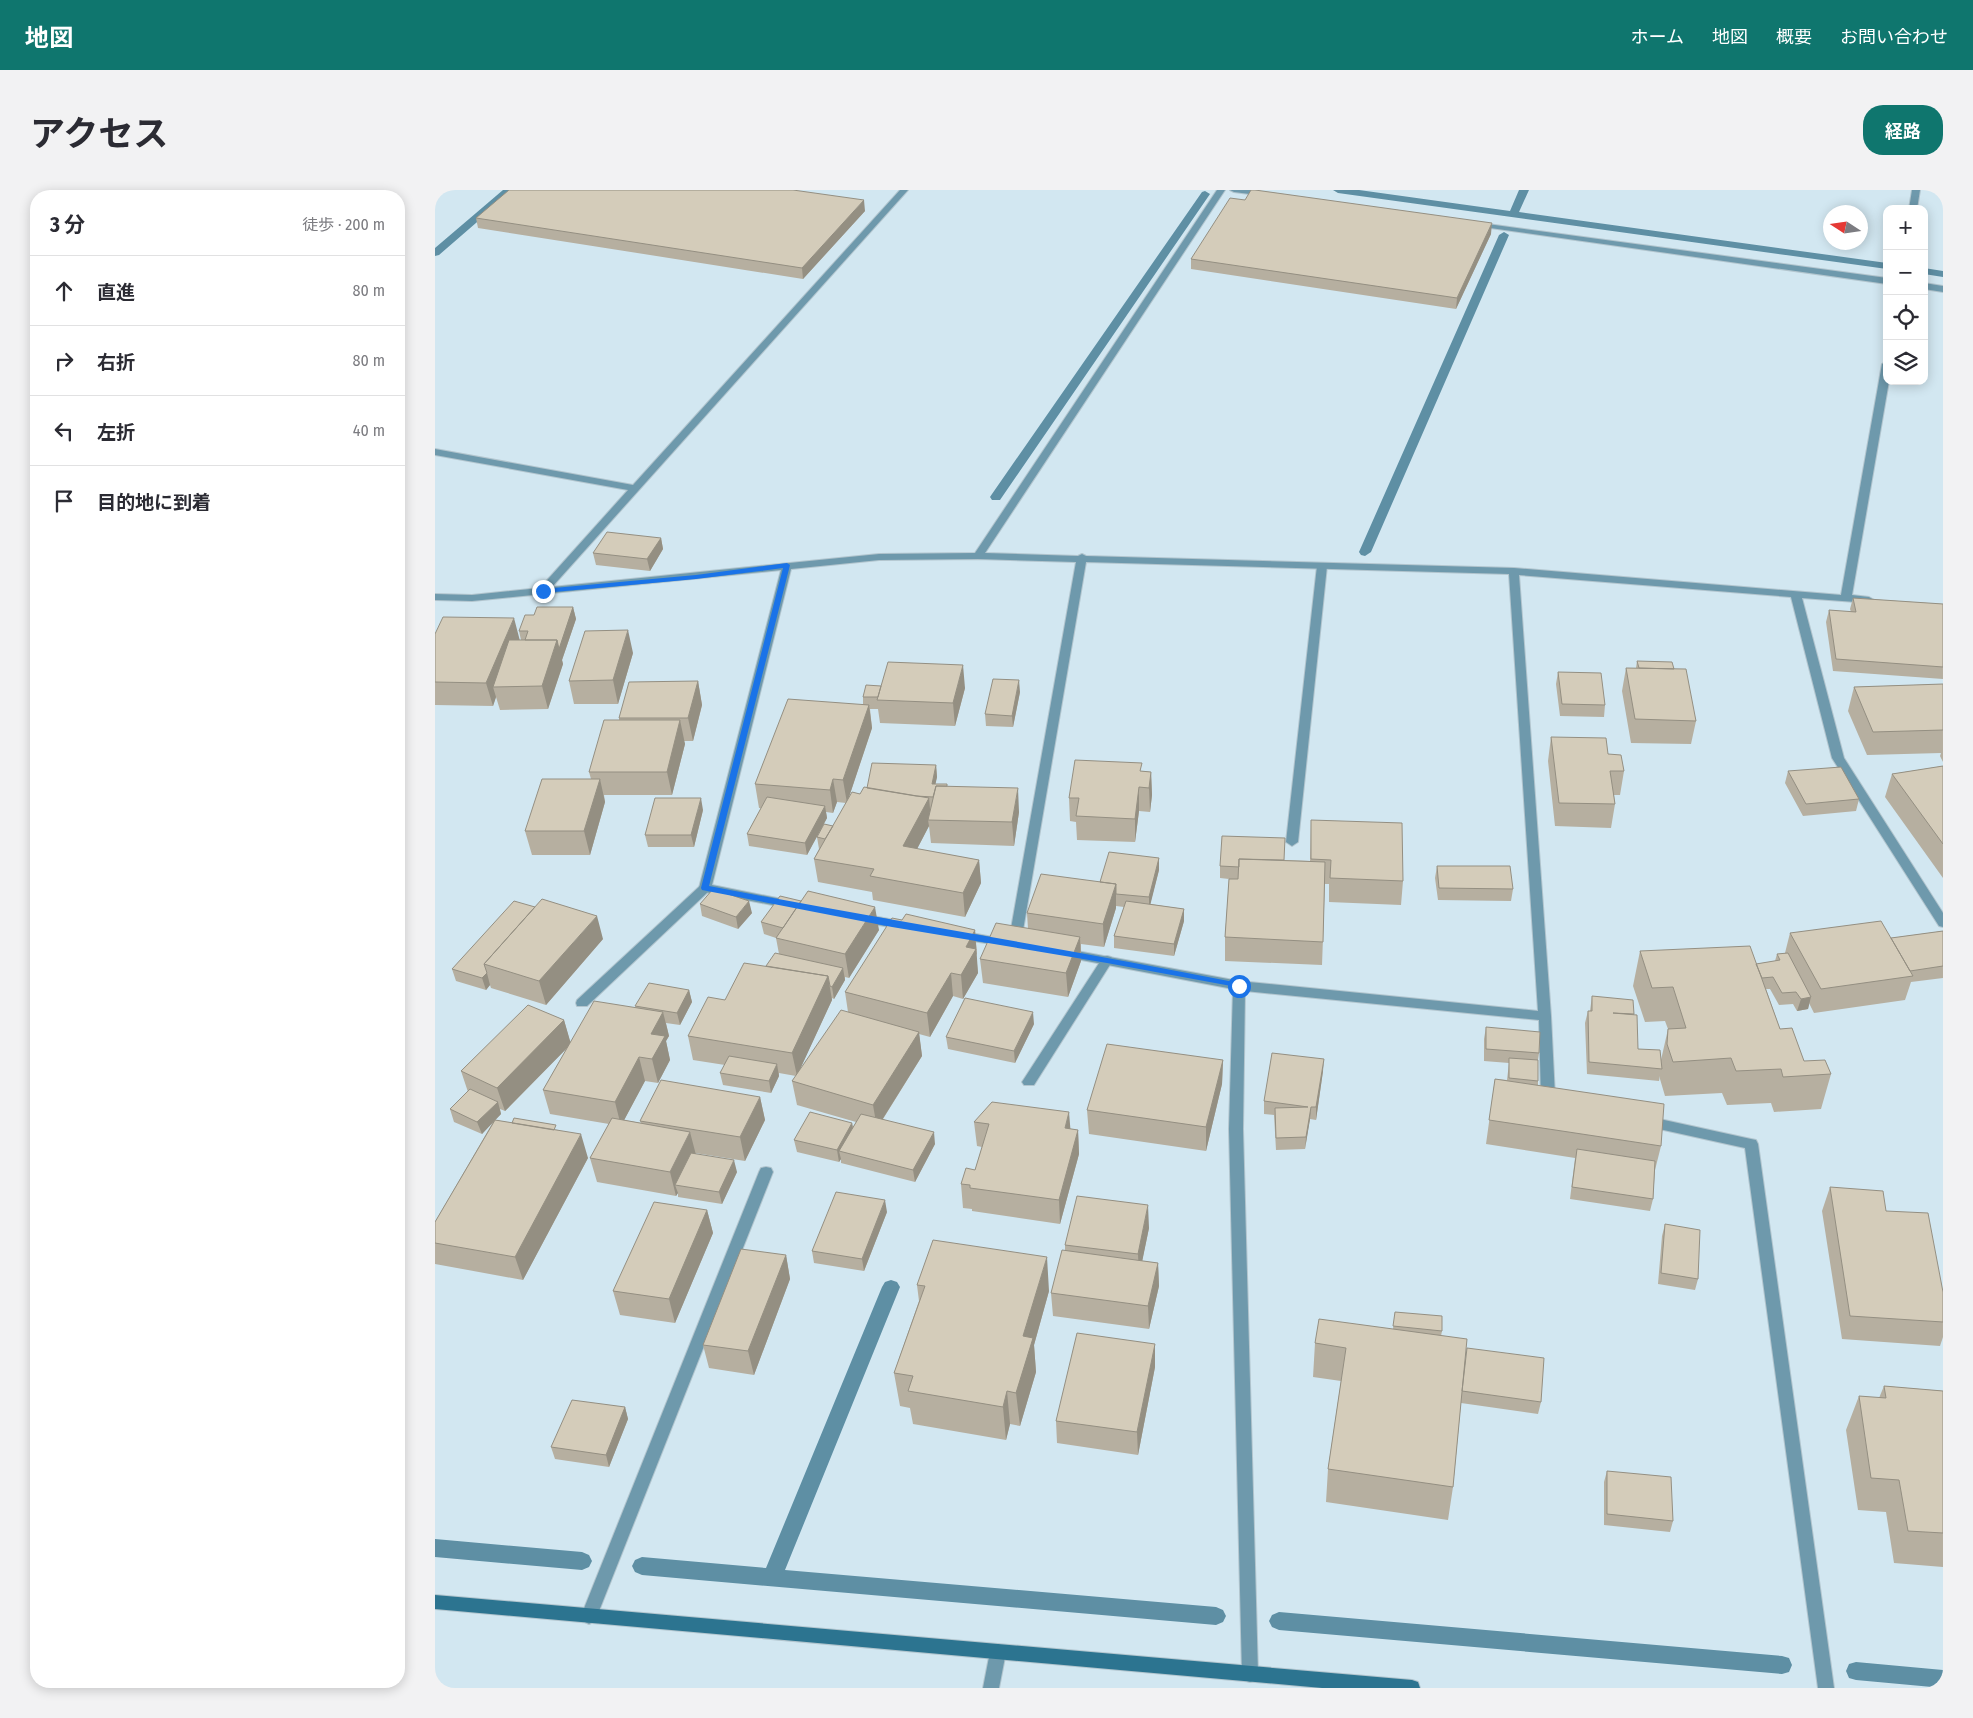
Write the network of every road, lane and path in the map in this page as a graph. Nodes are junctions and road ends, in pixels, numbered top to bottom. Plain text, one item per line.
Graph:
1 (904, 190) edge
2 (1221, 190) edge
3 (1234, 190) edge
4 (1916, 190) edge
5 (1274, 196) edge
6 (1914, 205) edge
7 (1472, 223) edge
8 (1883, 280) edge
9 (1928, 286) edge
10 (1943, 288) edge
11 (1883, 385) edge
12 (435, 452) edge
13 (636, 489) junction
14 (978, 556) junction
15 (1082, 558) junction
16 (787, 565) junction
17 (1322, 566) junction
18 (1513, 570) junction
19 (543, 591) junction
20 (1796, 594) junction
21 (435, 597) edge
22 (1846, 598) junction
23 (1885, 601) edge
24 (1292, 842) dead end
25 (705, 888) junction
26 (808, 908) edge
27 (845, 915) edge
28 (1943, 924) edge
29 (921, 928) edge
30 (949, 933) edge
31 (1051, 950) edge
32 (1107, 960) junction
33 (1239, 986) junction
34 (582, 1003) dead end
35 (1545, 1016) junction
36 (1029, 1082) dead end
37 (1567, 1104) edge
38 (1635, 1118) edge
39 (766, 1172) dead end
40 (435, 1602) edge
41 (589, 1616) junction
42 (998, 1652) junction
43 (1250, 1674) junction
44 (991, 1688) edge
45 (1412, 1688) edge
46 (1826, 1688) edge

1 - 13 street
2 - 14 street
3 - 5 street
4 - 6 street
7 - 8 street
9 - 10 street
11 - 22 street
12 - 13 street
13 - 19 street
14 - 15 street
14 - 16 street
15 - 17 street
15 - 30 street
16 - 19 street
16 - 25 street
17 - 18 street
17 - 24 street
18 - 20 street
18 - 35 street
19 - 21 street
20 - 22 street
20 - 28 street
22 - 23 street
25 - 26 street
25 - 34 street
27 - 29 street
31 - 32 street
32 - 33 street
32 - 36 street
33 - 35 street
33 - 43 street
35 - 37 street
38 - 46 street
39 - 41 street
40 - 41 street
41 - 42 street
42 - 43 street
42 - 44 street
43 - 45 street

